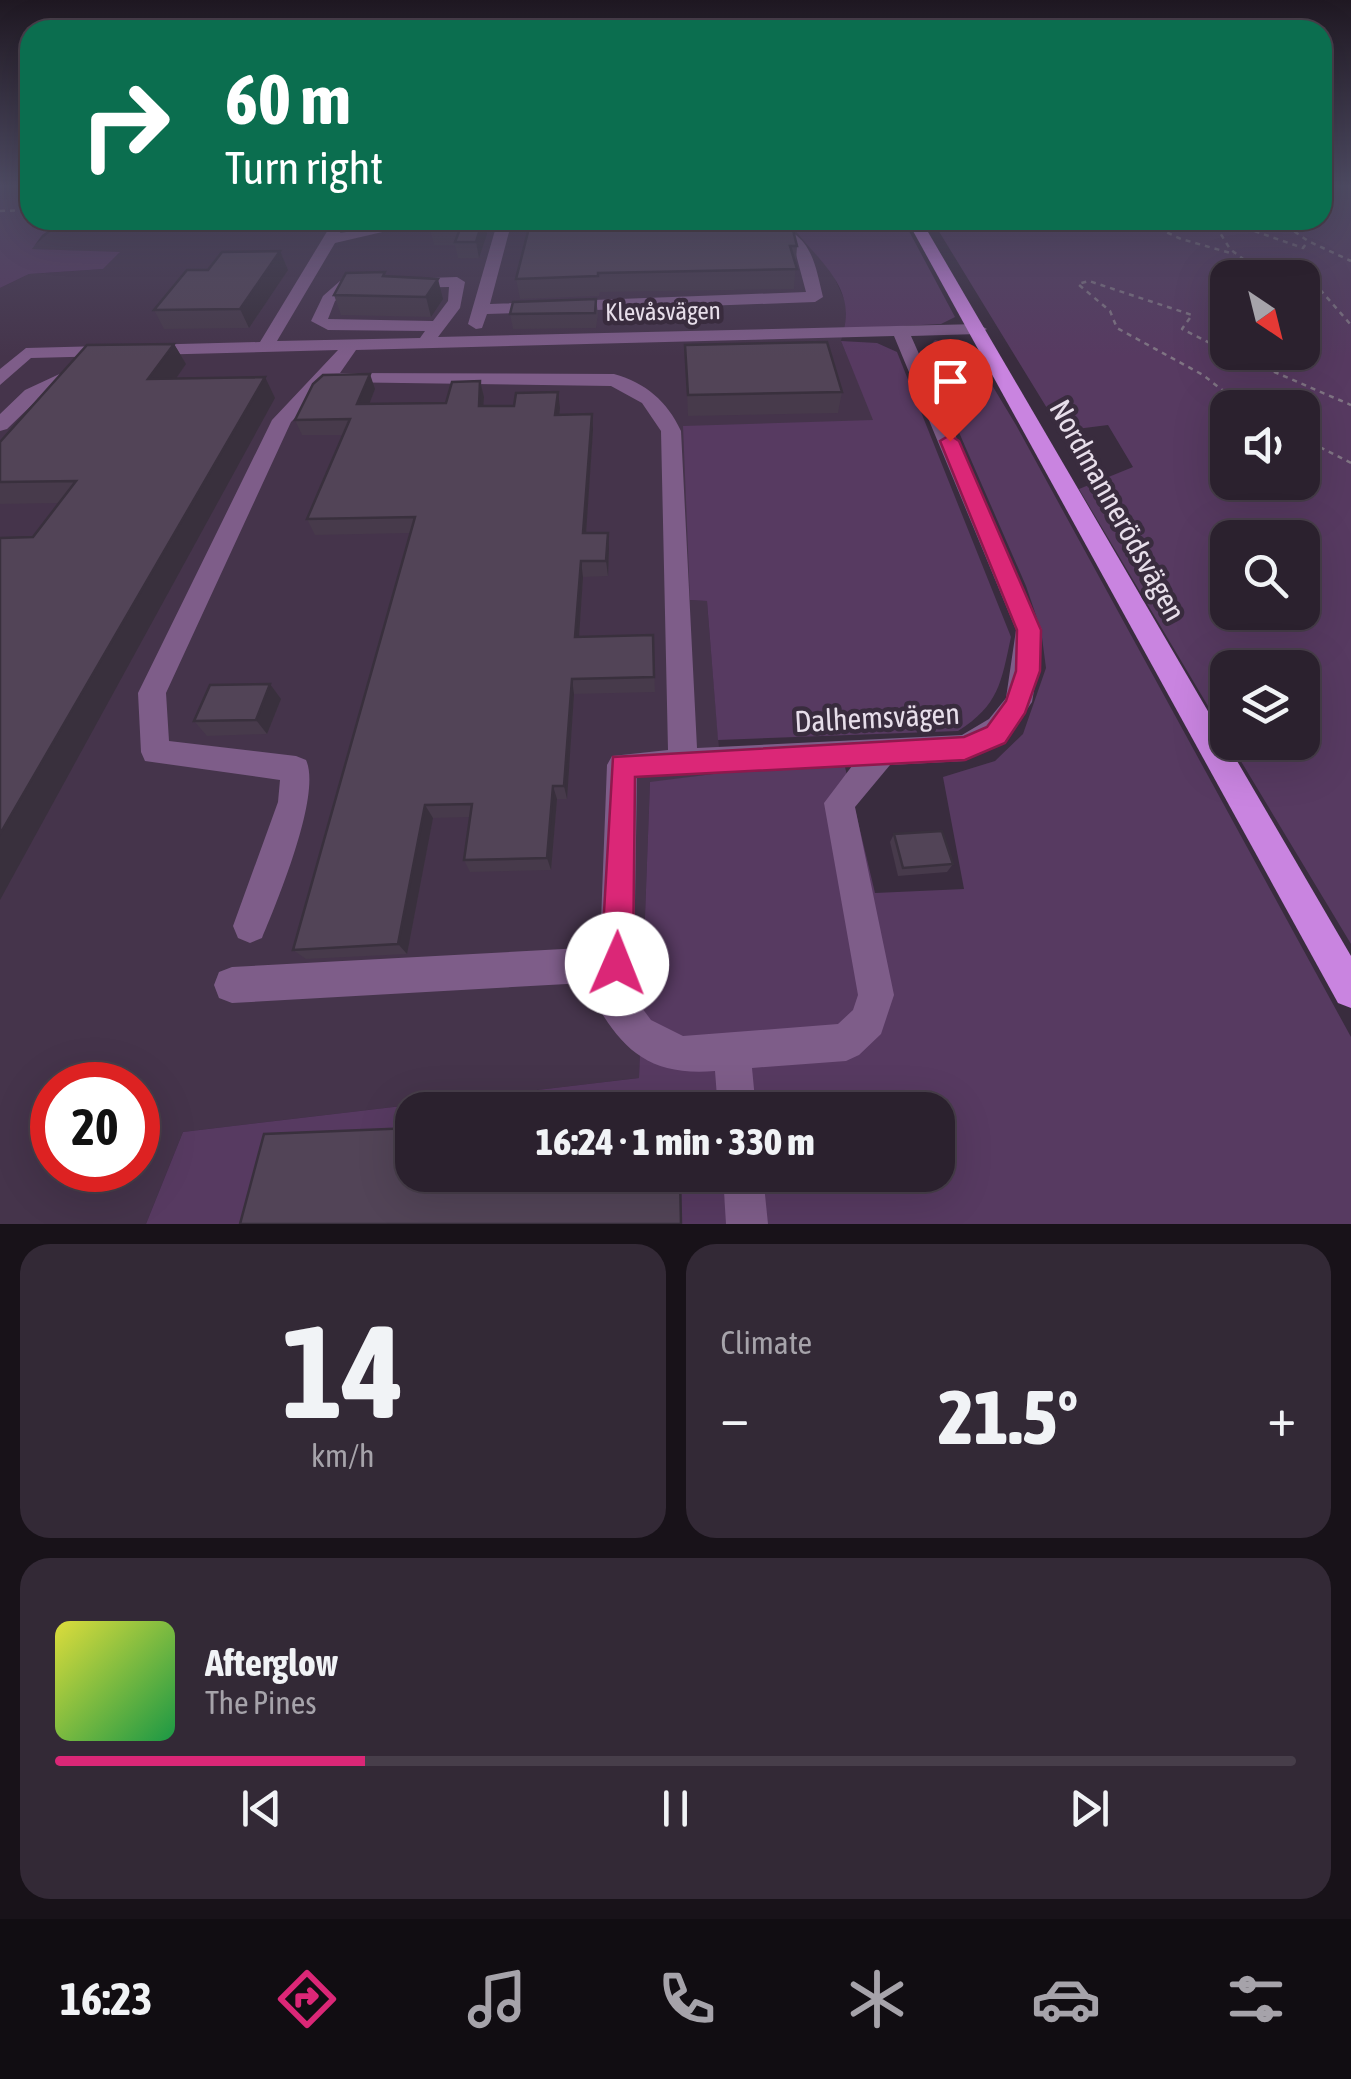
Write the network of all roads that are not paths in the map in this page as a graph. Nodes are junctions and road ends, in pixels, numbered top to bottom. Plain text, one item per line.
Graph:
1 (324, 243) edge
2 (499, 243) edge
3 (800, 243) edge
4 (927, 243) edge
5 (480, 308) junction
6 (438, 326) junction
7 (978, 330) junction
8 (901, 332) junction
9 (470, 343) junction
10 (425, 344) junction
11 (266, 346) junction
12 (349, 346) junction
13 (89, 363) edge
14 (0, 379) edge
15 (319, 379) junction
16 (0, 425) edge
17 (883, 752) junction
18 (683, 759) junction
19 (250, 926) dead end
20 (595, 966) junction
21 (232, 985) dead end
22 (1351, 990) edge
23 (732, 1053) junction
24 (735, 1092) edge
25 (744, 1192) edge
26 (747, 1224) edge

1 - 11 street
2 - 5 street
3 - 5 street
4 - 7 main road, Nordmannerödsvägen
5 - 9 street
6 - 6 street
6 - 10 street
7 - 8 street, Klevåsvägen
7 - 22 main road, Nordmannerödsvägen
8 - 9 street, Klevåsvägen
8 - 17 street, Dalhemsvägen
9 - 10 street, Klevåsvägen
10 - 12 street, Klevåsvägen
11 - 12 street, Klevåsvägen
11 - 14 street, Klevåsvägen
12 - 15 street
13 - 16 street
15 - 18 street
15 - 19 street
17 - 18 street, Dalhemsvägen
17 - 23 street
18 - 20 street, Dalhemsvägen
20 - 21 street
20 - 23 street
23 - 24 street
25 - 26 street

